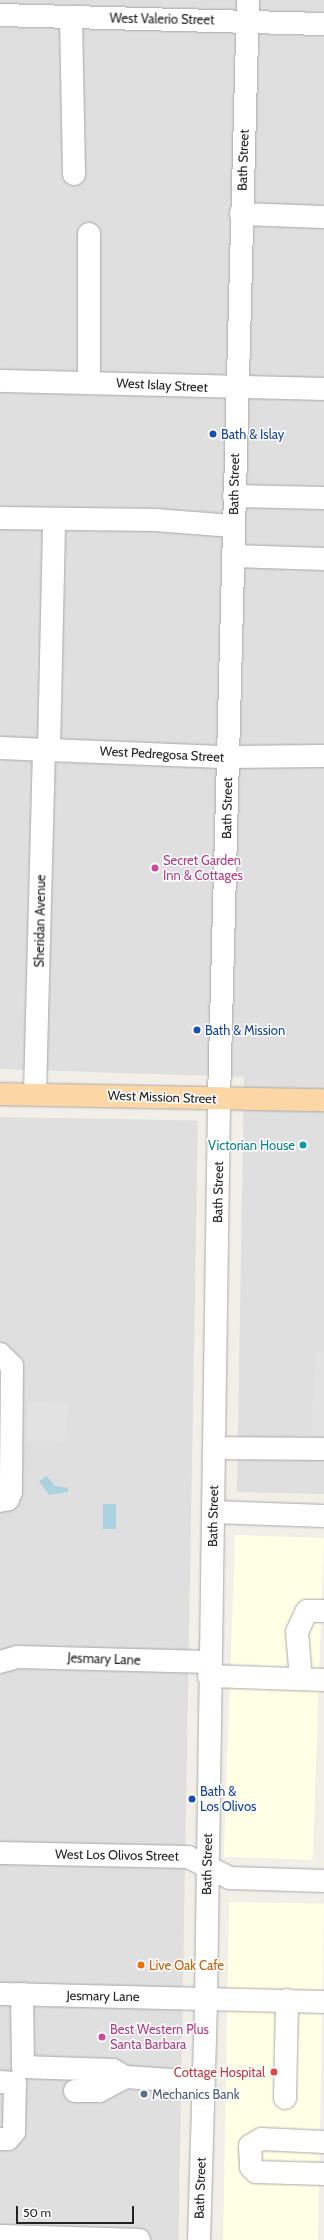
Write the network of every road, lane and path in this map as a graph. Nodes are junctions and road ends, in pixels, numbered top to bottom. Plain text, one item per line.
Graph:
1 (248, 10) edge
2 (0, 15) edge
3 (71, 17) junction
4 (324, 24) edge
5 (74, 174) dead end
6 (241, 214) junction
7 (324, 217) edge
8 (89, 234) dead end
9 (0, 381) edge
10 (89, 381) junction
11 (324, 388) edge
12 (237, 389) junction
13 (234, 496) junction
14 (324, 498) edge
15 (0, 518) edge
16 (54, 519) junction
17 (234, 526) junction
18 (233, 556) junction
19 (324, 559) edge
20 (0, 748) edge
21 (46, 748) junction
22 (324, 756) edge
23 (228, 757) junction
24 (35, 1093) junction
25 (0, 1094) edge
26 (219, 1098) junction
27 (324, 1100) edge
28 (0, 1354) edge
29 (214, 1448) junction
30 (324, 1449) edge
31 (0, 1501) edge
32 (213, 1512) junction
33 (324, 1516) edge
34 (324, 1612) edge
35 (0, 1662) edge
36 (210, 1669) junction
37 (301, 1679) junction
38 (324, 1680) edge
39 (0, 1853) edge
40 (207, 1868) junction
41 (324, 1880) edge
42 (0, 1994) edge
43 (22, 1994) junction
44 (206, 1999) junction
45 (287, 2000) junction
46 (324, 2002) edge
47 (125, 2077) junction
48 (0, 2082) edge
49 (203, 2082) junction
50 (75, 2091) dead end
51 (285, 2098) dead end
52 (0, 2139) edge
53 (324, 2142) edge
54 (324, 2174) edge
55 (0, 2236) edge
56 (58, 2239) edge
57 (108, 2240) edge
58 (139, 2240) edge
59 (199, 2240) edge

1 - 3 street, West Valerio Street
1 - 4 street, West Valerio Street
1 - 6 street, Bath Street
2 - 3 street, West Valerio Street
3 - 5 street
6 - 7 street
6 - 12 street, Bath Street
8 - 10 street
9 - 10 street, West Islay Street
10 - 12 street, West Islay Street
11 - 12 street, West Islay Street
12 - 13 street, Bath Street
13 - 14 street
13 - 17 street, Bath Street
15 - 16 street
16 - 17 street
16 - 21 street, Sheridan Avenue
17 - 18 street, Bath Street
18 - 19 street
18 - 23 street, Bath Street
20 - 21 street, West Pedregosa Street
21 - 23 street, West Pedregosa Street
21 - 24 street, Sheridan Avenue
22 - 23 street, West Pedregosa Street
23 - 26 street, Bath Street
24 - 25 main road, West Mission Street
24 - 26 main road, West Mission Street
26 - 27 main road, West Mission Street
26 - 29 street, Bath Street
28 - 31 street
29 - 30 street
29 - 32 street, Bath Street
32 - 33 street
32 - 36 street, Bath Street
34 - 37 street
35 - 36 street, Jesmary Lane
36 - 37 street, Jesmary Lane
36 - 40 street, Bath Street
37 - 38 street, Jesmary Lane
39 - 40 street, West Los Olivos Street
40 - 41 street, West Los Olivos Street
40 - 44 street, Bath Street
42 - 43 street, Jesmary Lane
43 - 44 street, Jesmary Lane
43 - 47 street
44 - 45 street, Jesmary Lane
44 - 49 street, Bath Street
45 - 46 street, Jesmary Lane
45 - 51 street
47 - 49 street
47 - 50 street
48 - 52 street
49 - 59 street, Bath Street
53 - 54 street
55 - 56 street
56 - 57 street
57 - 58 street

